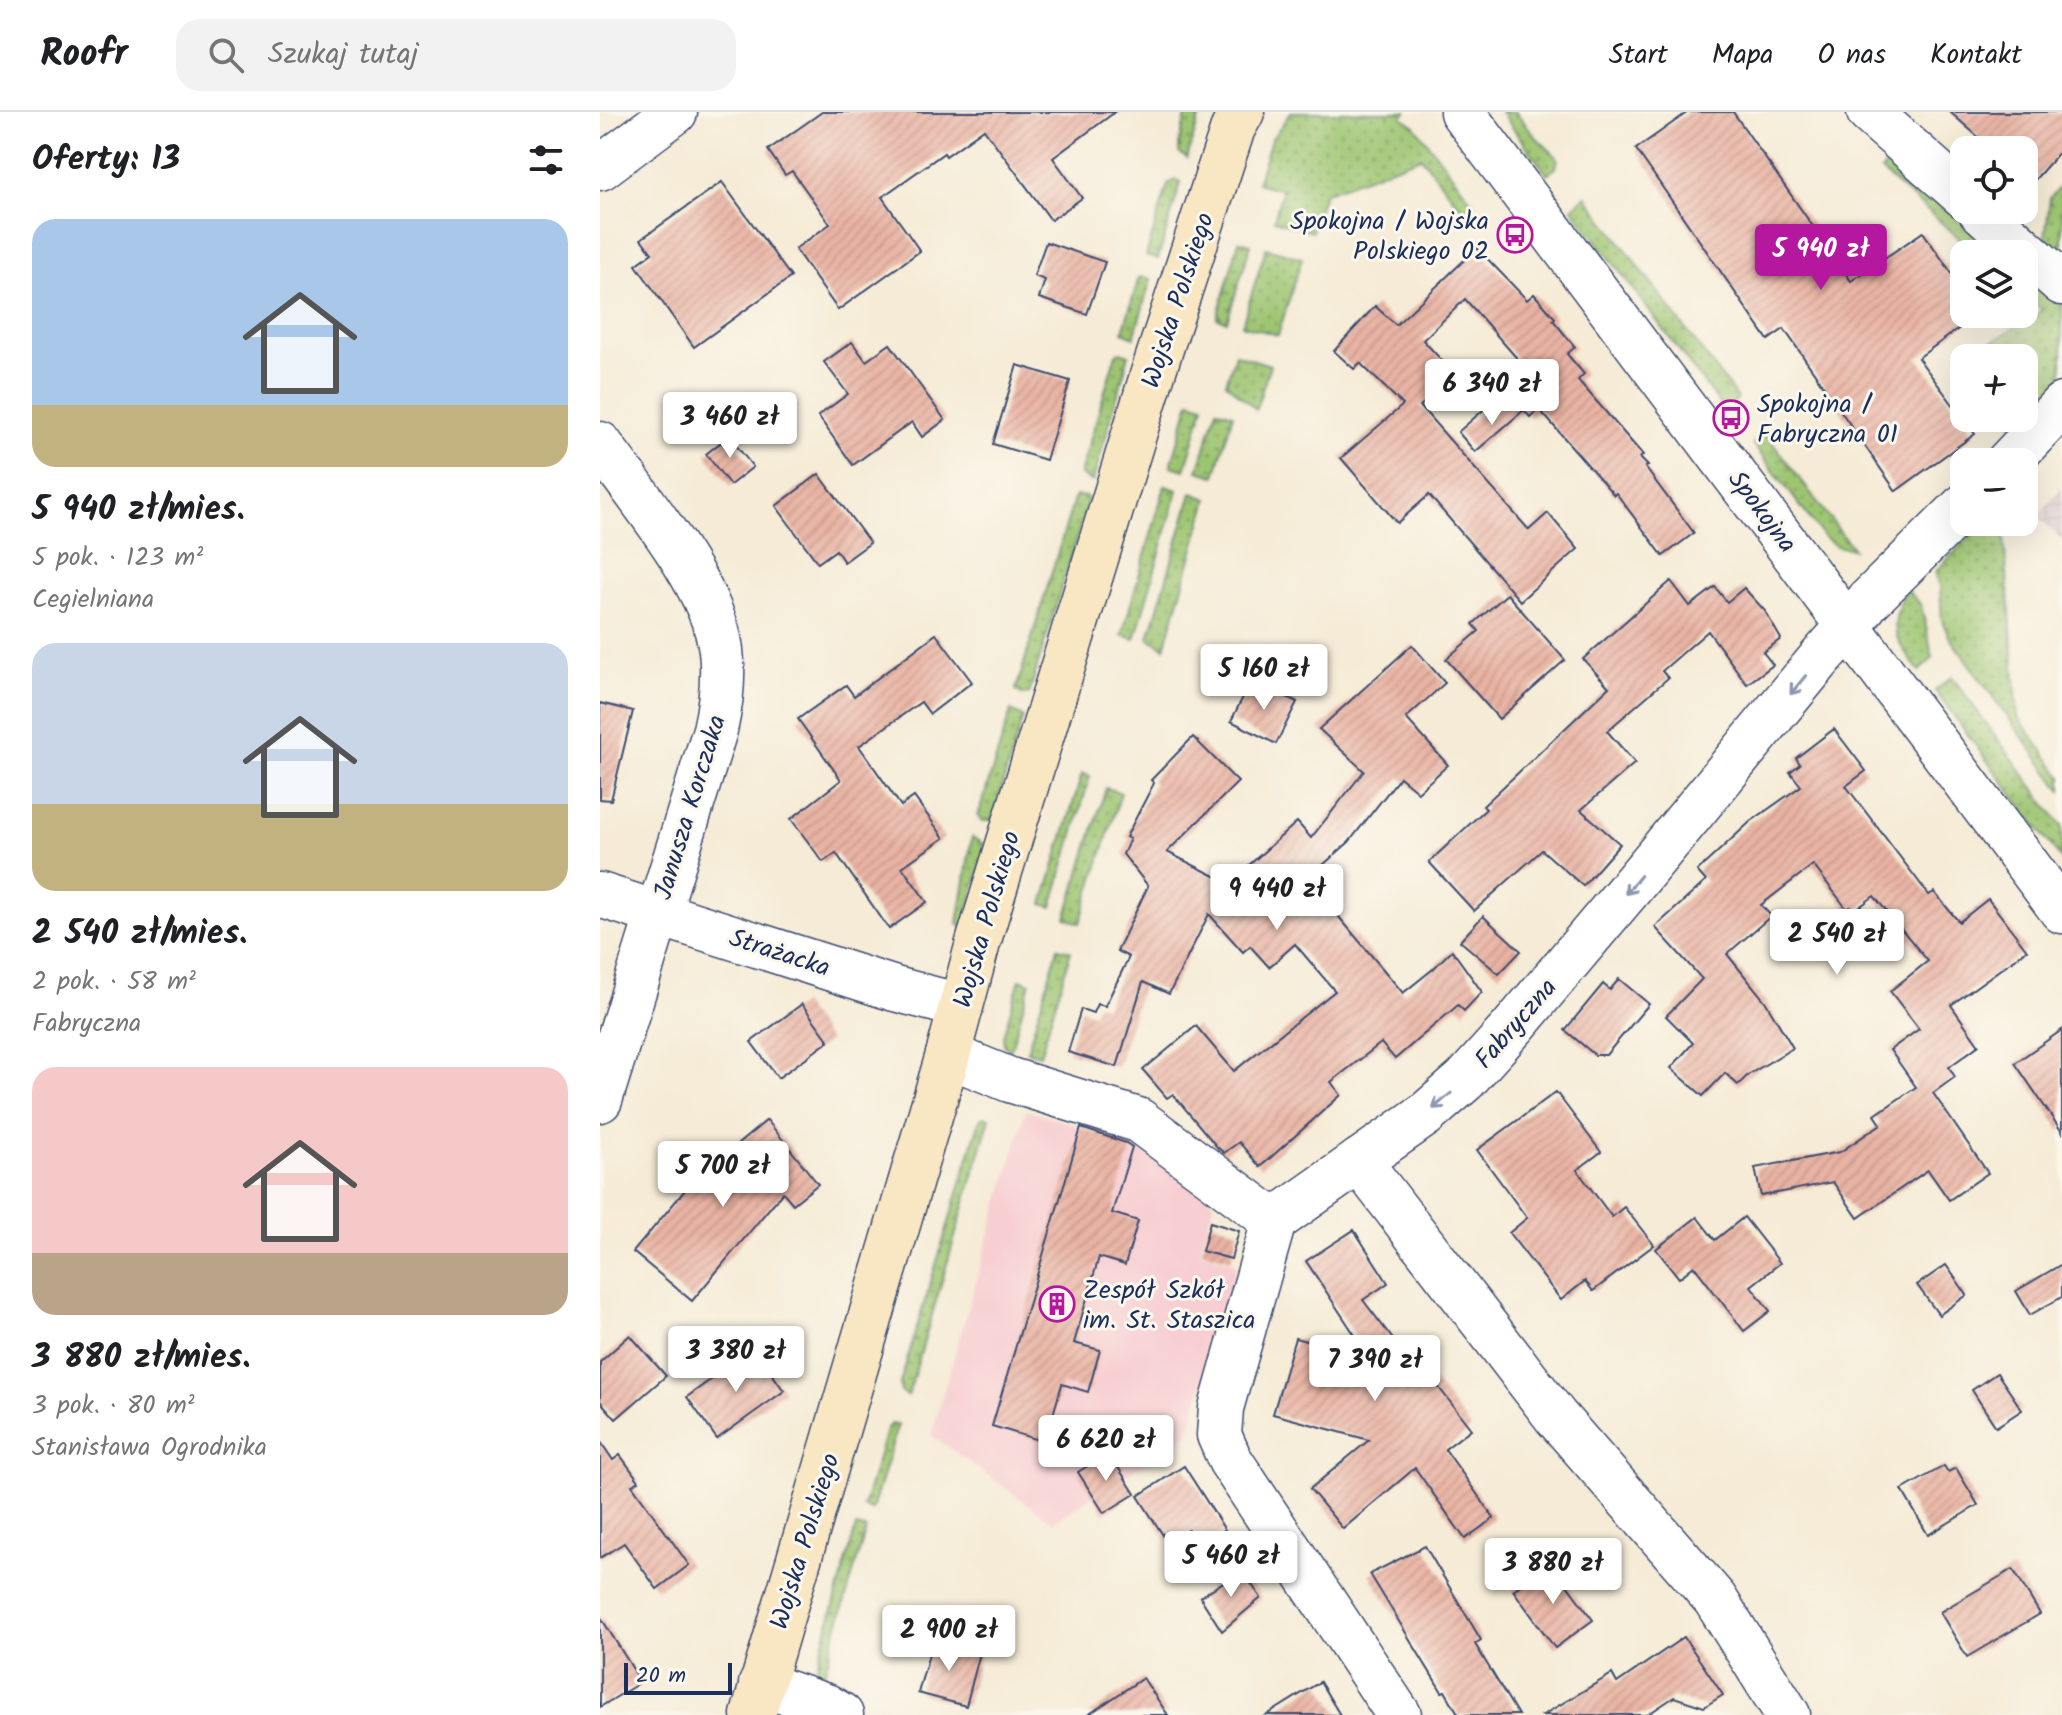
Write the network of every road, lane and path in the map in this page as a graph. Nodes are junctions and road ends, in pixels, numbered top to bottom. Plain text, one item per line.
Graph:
1 (675, 112) edge
2 (1462, 112) edge
3 (1869, 112) edge
4 (1241, 116) edge
5 (600, 168) edge
6 (1950, 184) edge
7 (1996, 224) edge
8 (2062, 283) edge
9 (2062, 405) edge
10 (600, 444) edge
11 (2021, 448) edge
12 (1950, 520) edge
13 (1849, 626) junction
14 (600, 895) edge
15 (2062, 911) edge
16 (657, 912) junction
17 (960, 1006) junction
18 (948, 1055) junction
19 (600, 1100) edge
20 (1359, 1161) junction
21 (1274, 1221) junction
22 (757, 1700) edge
23 (841, 1715) edge
24 (1399, 1715) edge
25 (1788, 1715) edge

1 - 5 street
2 - 13 street, Spokojna
3 - 6 street
4 - 17 main road, Wojska Polskiego
7 - 8 street
9 - 11 street
10 - 16 street, Janusza Korczaka
12 - 13 street, Fabryczna
13 - 15 street, Spokojna
13 -> 20 street, Fabryczna
14 - 16 street, Strażacka
16 - 17 street, Strażacka
16 - 19 street, Janusza Korczaka
17 - 18 main road, Wojska Polskiego
18 - 21 street
18 - 22 main road, Wojska Polskiego
20 - 21 street, Fabryczna
20 - 25 street
21 - 24 street
22 - 23 street

